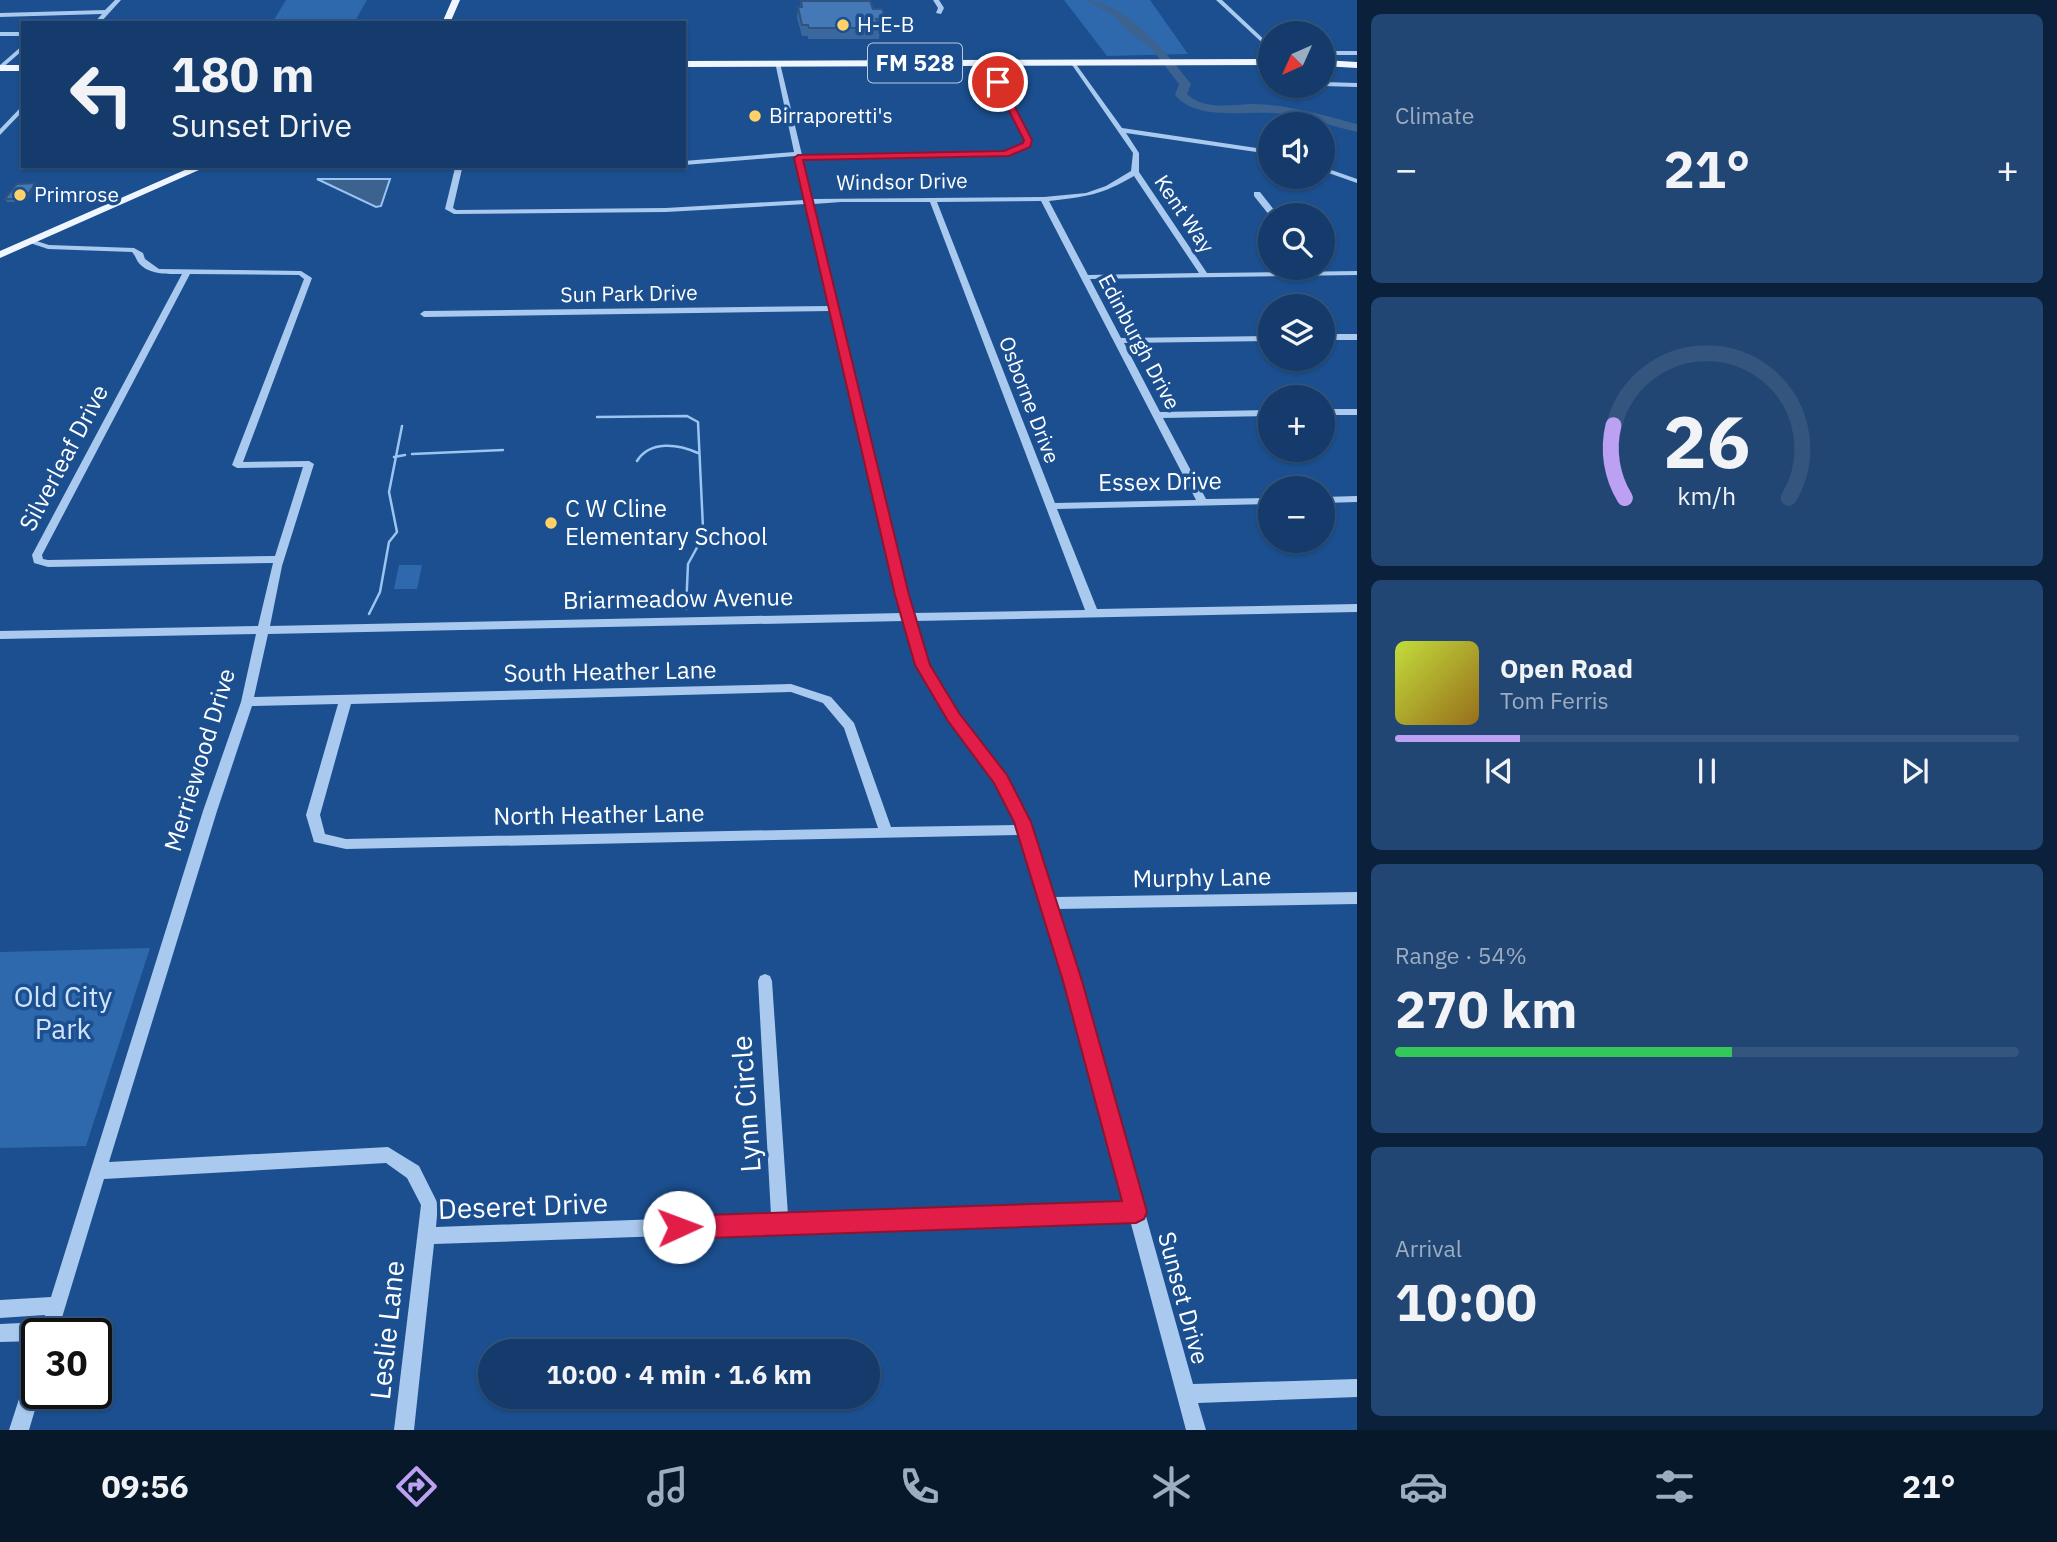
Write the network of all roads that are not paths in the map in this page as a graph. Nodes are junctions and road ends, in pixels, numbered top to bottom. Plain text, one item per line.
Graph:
1 (118, 0) edge
2 (456, 0) edge
3 (467, 0) edge
4 (936, 0) edge
5 (1219, 0) edge
6 (939, 13) dead end
7 (105, 14) junction
8 (0, 15) edge
9 (63, 15) junction
10 (90, 15) joint
11 (58, 21) edge
12 (99, 21) edge
13 (447, 21) edge
14 (457, 21) edge
15 (0, 34) edge
16 (21, 34) edge
17 (1258, 37) edge
18 (21, 49) edge
19 (1335, 53) edge
20 (1357, 53) edge
21 (1073, 62) junction
22 (1258, 62) edge
23 (989, 63) junction
24 (686, 64) edge
25 (776, 64) junction
26 (1335, 64) edge
27 (1357, 65) edge
28 (0, 68) edge
29 (21, 68) edge
30 (1335, 84) edge
31 (1357, 85) edge
32 (21, 109) edge
33 (1119, 131) junction
34 (0, 133) edge
35 (1258, 150) edge
36 (798, 156) junction
37 (686, 163) edge
38 (198, 168) edge
39 (459, 168) edge
40 (1135, 172) junction
41 (1335, 173) edge
42 (1357, 181) edge
43 (1257, 194) dead end
44 (1044, 199) junction
45 (933, 200) junction
46 (808, 201) junction
47 (1264, 203) edge
48 (491, 212) joint
49 (28, 243) junction
50 (0, 255) edge
51 (1335, 272) edge
52 (186, 273) junction
53 (1258, 273) edge
54 (1357, 273) edge
55 (1204, 275) junction
56 (1085, 277) junction
57 (834, 308) junction
58 (424, 314) dead end
59 (1335, 337) edge
60 (1357, 337) edge
61 (1258, 338) edge
62 (1118, 341) junction
63 (1335, 412) edge
64 (1357, 412) edge
65 (1258, 413) edge
66 (1157, 415) junction
67 (1357, 499) edge
68 (1335, 500) edge
69 (1258, 501) edge
70 (1203, 503) junction
71 (1051, 506) junction
72 (279, 559) junction
73 (1357, 608) edge
74 (1092, 612) junction
75 (908, 615) junction
76 (263, 629) junction
77 (0, 635) edge
78 (346, 699) junction
79 (247, 702) junction
80 (1025, 830) junction
81 (886, 831) junction
82 (1357, 898) edge
83 (1048, 903) junction
84 (765, 981) dead end
85 (98, 1171) junction
86 (1136, 1212) junction
87 (780, 1224) junction
88 (425, 1237) junction
89 (57, 1305) junction
90 (0, 1309) edge
91 (53, 1318) edge
92 (0, 1333) edge
93 (21, 1333) edge
94 (1357, 1388) edge
95 (1186, 1394) junction
96 (25, 1409) edge
97 (19, 1430) edge
98 (404, 1430) edge
99 (1196, 1430) edge

1 - 7 street
2 - 13 main road
3 - 14 main road
4 - 6 street
5 - 17 street
7 - 10 street
7 - 12 street
8 - 9 street
9 - 10 street
9 - 11 street
15 - 16 street
18 - 28 street
19 - 20 street
21 - 22 main road, FM 528
21 - 23 main road, FM 528
21 - 33 street
23 - 25 main road, FM 528
23 - 36 street
24 - 25 main road, FM 528
25 - 36 street, Sunset Drive
26 - 27 main road
28 - 29 main road
30 - 31 street
32 - 34 street
33 - 35 street
33 - 40 street
36 - 37 street
36 - 46 street, Sunset Drive
38 - 49 main road
39 - 48 street
40 - 44 street, Windsor Drive
40 - 55 street, Kent Way
41 - 42 street
43 - 47 street
44 - 45 street, Windsor Drive
44 - 56 street, Edinburgh Drive
45 - 46 street, Windsor Drive
45 - 71 street, Osborne Drive
46 - 48 street, Windsor Drive
46 - 57 street, Sunset Drive
49 - 50 main road
49 - 52 street
51 - 54 street
52 - 72 street, Merriewood Drive
52 - 72 street, Silverleaf Drive
53 - 55 street
55 - 56 street
56 - 62 street, Edinburgh Drive
57 - 58 street, Sun Park Drive
57 - 75 street, Sunset Drive
59 - 60 street
61 - 62 street
62 - 66 street, Edinburgh Drive
63 - 64 street
65 - 66 street
66 - 70 street, Edinburgh Drive
67 - 68 street
69 - 70 street, Essex Drive
70 - 71 street, Essex Drive
71 - 74 street, Osborne Drive
72 - 76 street, Merriewood Drive
73 - 74 street, Briarmeadow Avenue
74 - 75 street, Briarmeadow Avenue
75 - 76 street, Briarmeadow Avenue
75 - 80 street, Sunset Drive
76 - 77 street, Briarmeadow Avenue
76 - 79 street, Merriewood Drive
78 - 79 street, South Heather Lane
78 - 81 street, South Heather Lane
78 - 81 street, North Heather Lane
79 - 85 street, Merriewood Drive
80 - 81 street, North Heather Lane
80 - 83 street, Sunset Drive
82 - 83 street, Murphy Lane
83 - 86 street, Sunset Drive
84 - 87 street, Lynn Circle
85 - 88 street, Deseret Drive
85 - 89 street, Merriewood Drive
86 - 87 street, Deseret Drive
86 - 95 street, Sunset Drive
87 - 88 street, Deseret Drive
88 - 98 street, Leslie Lane
89 - 90 street
89 - 91 street, Merriewood Drive
92 - 93 street
94 - 95 street
95 - 99 street, Sunset Drive
96 - 97 street

